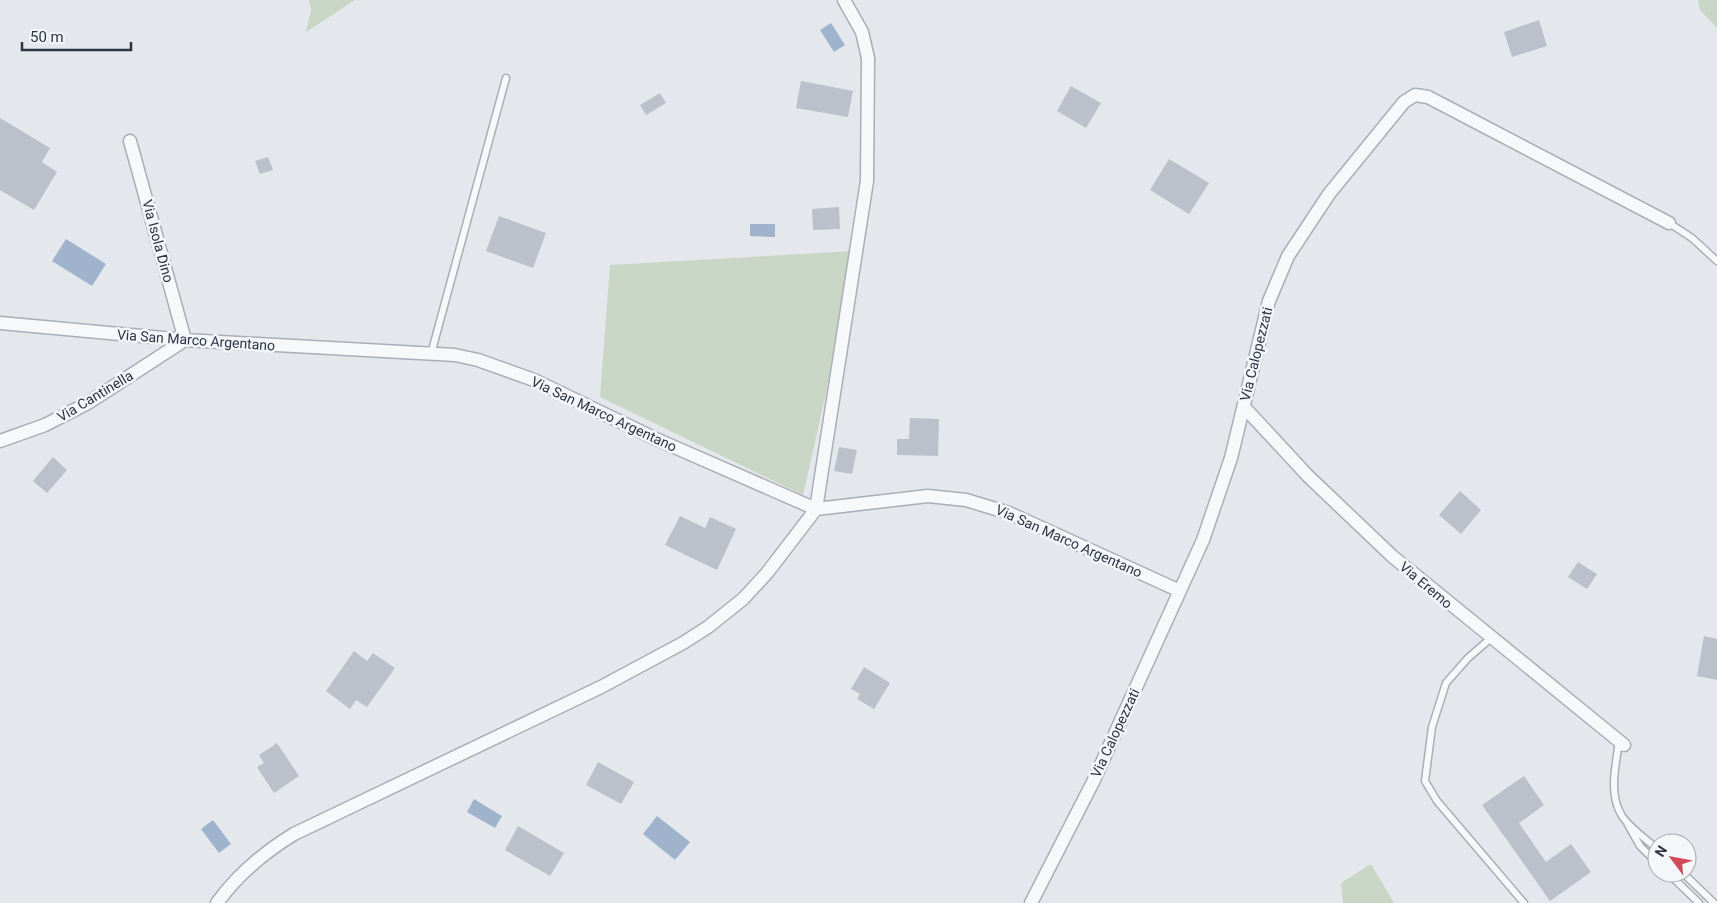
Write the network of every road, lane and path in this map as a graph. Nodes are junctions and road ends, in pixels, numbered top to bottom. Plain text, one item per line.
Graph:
1 (844, 0) edge
2 (506, 78) dead end
3 (130, 141) dead end
4 (1669, 223) joint
5 (1717, 261) edge
6 (0, 323) edge
7 (185, 340) junction
8 (430, 355) junction
9 (1244, 406) junction
10 (0, 441) edge
11 (816, 509) junction
12 (1180, 591) junction
13 (1492, 638) junction
14 (1622, 742) joint
15 (1622, 816) junction
16 (1647, 840) edge
17 (1647, 853) edge
18 (1678, 883) edge
19 (1693, 883) edge
20 (217, 903) edge
21 (1031, 903) edge
22 (1524, 903) edge
23 (1699, 903) edge
24 (1714, 903) edge

1 - 11 street
2 - 8 lane
3 - 7 street, Via Isola Dino
4 - 5 lane
4 - 9 street, Via Calopezzati
6 - 7 street, Via San Marco Argentano
7 - 8 street, Via San Marco Argentano
7 - 10 street, Via Cantinella
8 - 11 street, Via San Marco Argentano
9 - 12 street, Via Calopezzati
9 - 13 street, Via Eremo
11 - 12 street, Via San Marco Argentano
11 - 20 street
12 - 21 street, Via Calopezzati
13 - 14 street, Via Eremo
13 - 22 lane
14 - 15 lane
15 - 16 lane
15 - 17 lane
18 - 23 lane
19 - 24 lane

